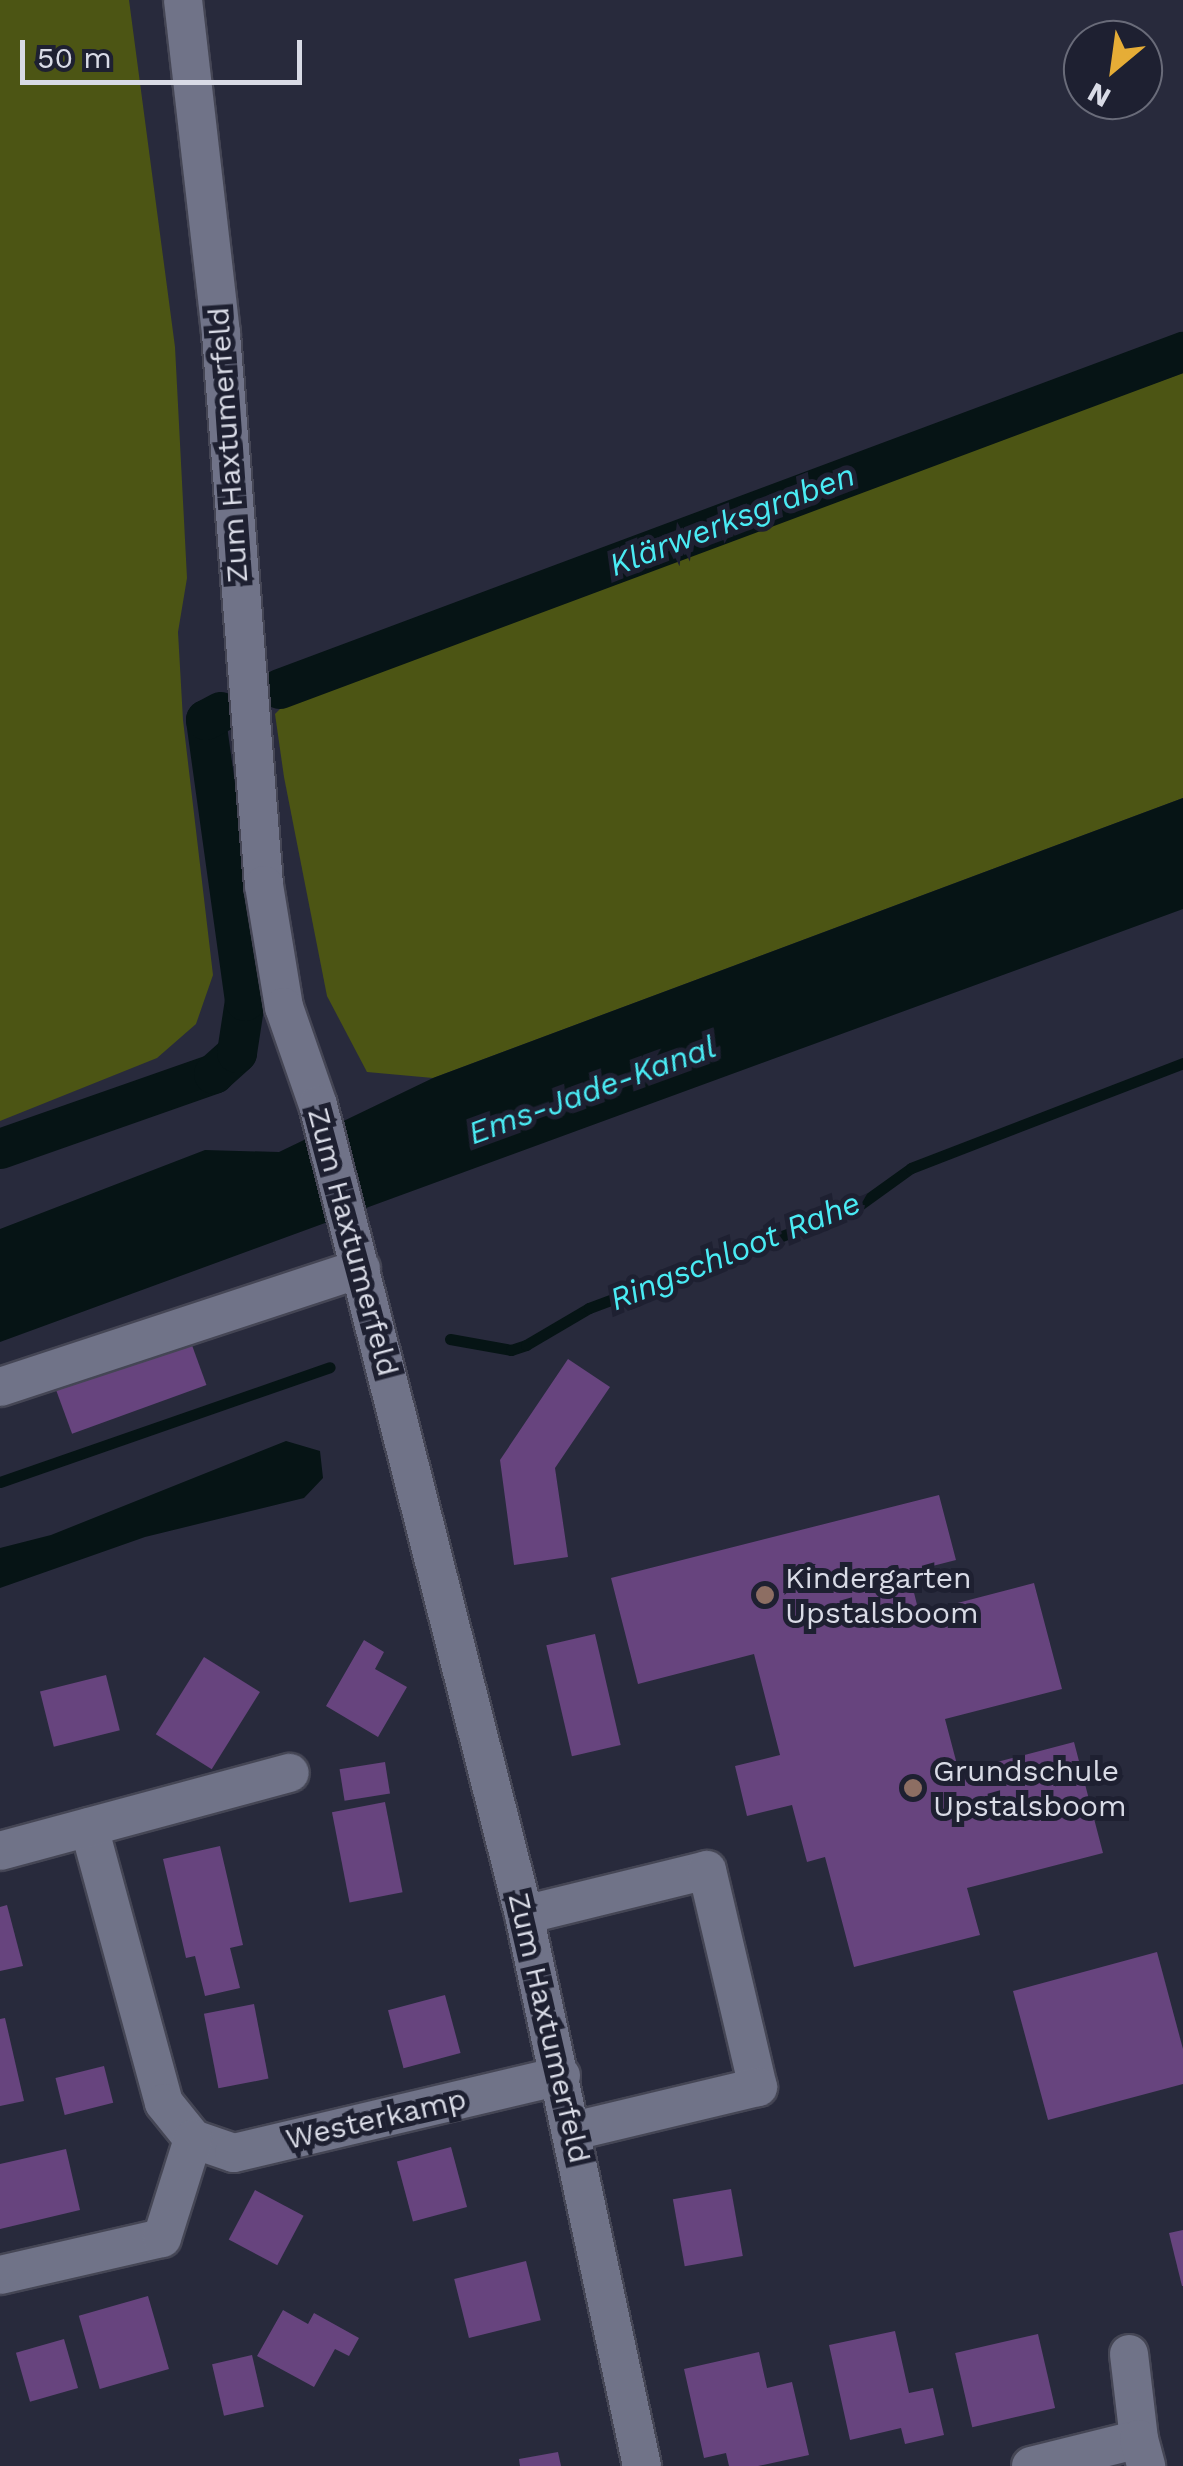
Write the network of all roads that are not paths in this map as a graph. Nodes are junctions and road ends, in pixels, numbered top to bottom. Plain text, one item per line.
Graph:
1 (183, 0) edge
2 (361, 1268) junction
3 (0, 1387) edge
4 (290, 1773) dead end
5 (89, 1827) junction
6 (0, 1851) edge
7 (524, 1916) junction
8 (561, 2076) junction
9 (573, 2130) junction
10 (193, 2138) junction
11 (0, 2275) edge
12 (1130, 2354) dead end
13 (1142, 2453) edge
14 (642, 2466) edge
15 (1031, 2466) edge

1 - 2 street, Zum Haxtumerfeld
2 - 3 street
2 - 7 street, Zum Haxtumerfeld
4 - 5 street
5 - 6 street
5 - 10 street
7 - 8 street, Zum Haxtumerfeld
7 - 9 street
8 - 9 street, Zum Haxtumerfeld
8 - 10 street, Westerkamp
9 - 14 street, Zum Haxtumerfeld
10 - 11 street
12 - 13 street
13 - 15 street

